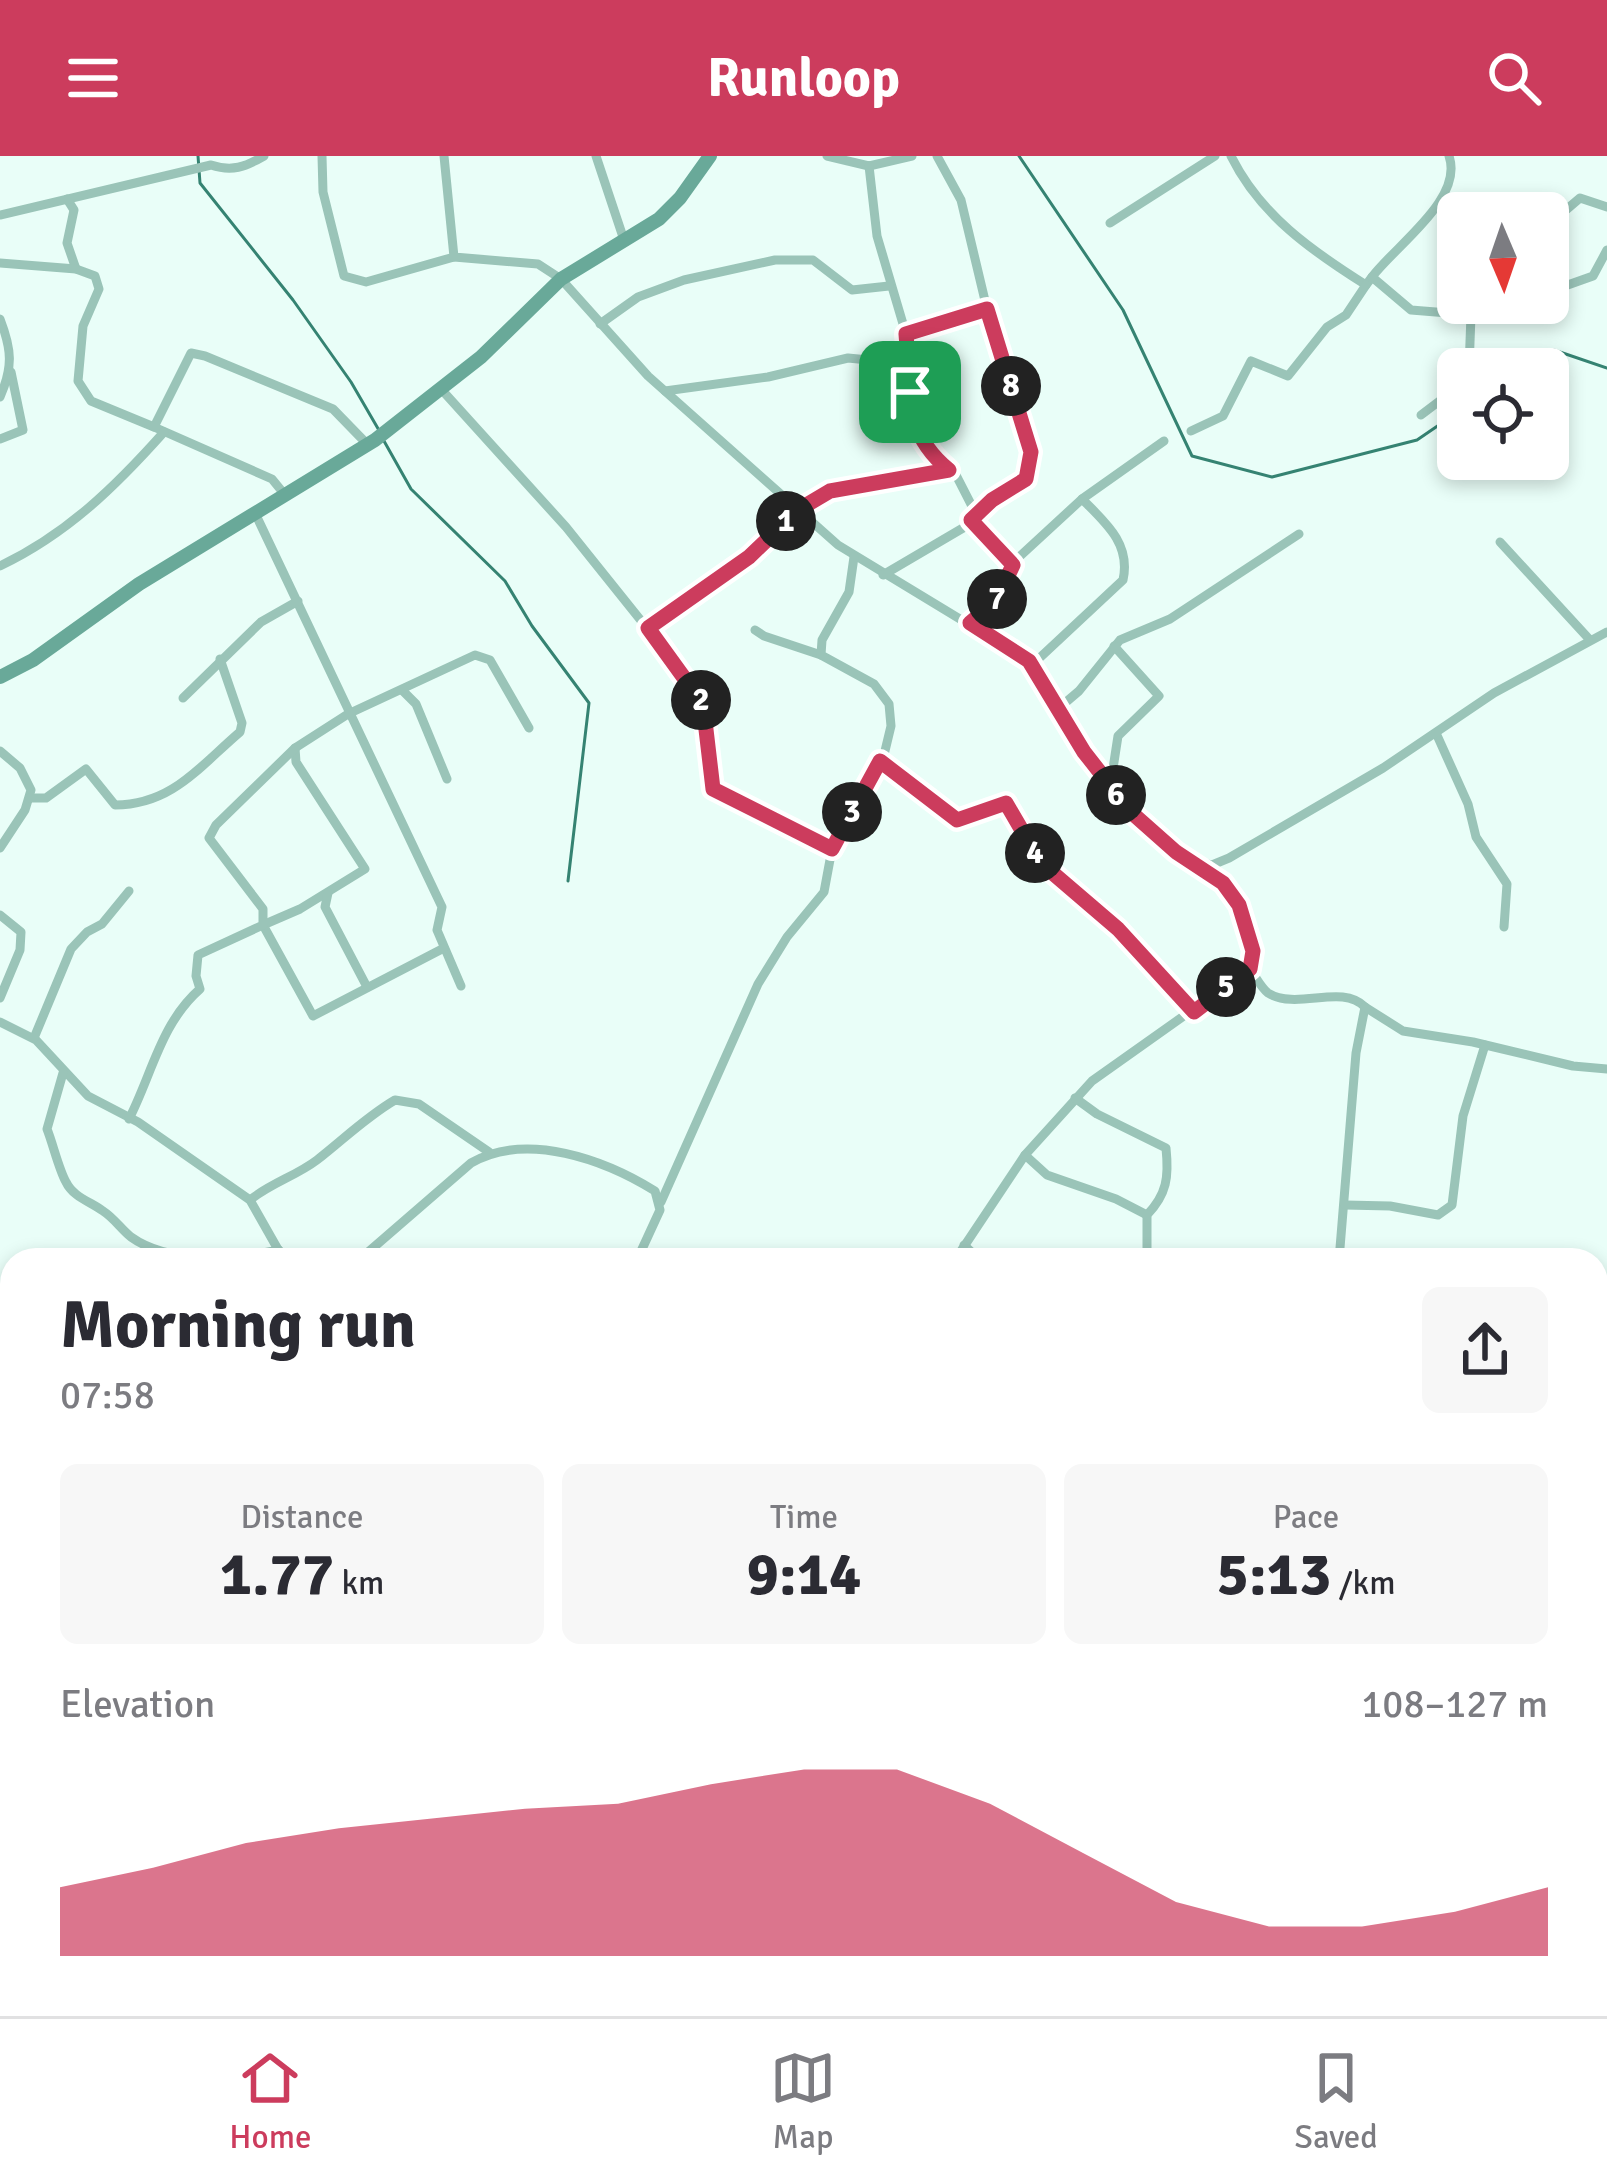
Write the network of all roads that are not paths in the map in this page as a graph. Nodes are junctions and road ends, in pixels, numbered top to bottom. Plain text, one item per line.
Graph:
1 (264, 156) edge
2 (322, 156) edge
3 (444, 156) edge
4 (596, 156) edge
5 (710, 156) edge
6 (826, 156) edge
7 (912, 156) edge
8 (937, 156) edge
9 (1216, 156) edge
10 (1231, 156) edge
11 (1449, 156) edge
12 (869, 166) junction
13 (67, 199) junction
14 (1569, 207) edge
15 (1607, 207) edge
16 (0, 215) edge
17 (1110, 223) dead end
18 (624, 240) junction
19 (1607, 250) edge
20 (454, 257) junction
21 (0, 263) edge
22 (76, 269) junction
23 (560, 279) junction
24 (1369, 281) junction
25 (1569, 285) edge
26 (890, 286) junction
27 (987, 309) junction
28 (1437, 312) edge
29 (0, 319) edge
30 (600, 324) junction
31 (906, 334) junction
32 (908, 364) junction
33 (11, 372) junction
34 (441, 389) junction
35 (665, 391) junction
36 (0, 397) edge
37 (1437, 403) edge
38 (1421, 415) dead end
39 (159, 430) junction
40 (1191, 431) dead end
41 (377, 438) junction
42 (0, 439) edge
43 (1164, 441) dead end
44 (949, 470) junction
45 (285, 495) junction
46 (1082, 499) junction
47 (798, 510) junction
48 (255, 513) junction
49 (973, 517) junction
50 (1299, 535) dead end
51 (1500, 542) dead end
52 (854, 557) junction
53 (1013, 565) junction
54 (0, 566) edge
55 (884, 575) junction
56 (298, 602) junction
57 (970, 623) junction
58 (648, 628) junction
59 (755, 630) dead end
60 (1607, 632) edge
61 (1590, 640) junction
62 (1114, 646) junction
63 (821, 655) junction
64 (220, 658) junction
65 (1032, 665) junction
66 (0, 677) edge
67 (403, 691) junction
68 (183, 698) dead end
69 (1059, 708) junction
70 (349, 714) junction
71 (529, 728) dead end
72 (1436, 733) junction
73 (295, 748) junction
74 (1, 754) edge
75 (880, 761) junction
76 (447, 779) dead end
77 (1110, 788) junction
78 (30, 798) junction
79 (0, 848) edge
80 (832, 849) junction
81 (1192, 861) junction
82 (129, 891) dead end
83 (328, 893) junction
84 (0, 915) edge
85 (263, 926) junction
86 (1504, 927) dead end
87 (444, 948) junction
88 (1250, 969) junction
89 (460, 986) dead end
90 (367, 987) junction
91 (0, 998) edge
92 (1365, 1006) junction
93 (1194, 1012) junction
94 (0, 1022) edge
95 (34, 1038) junction
96 (1485, 1046) junction
97 (1607, 1069) edge
98 (63, 1073) junction
99 (1076, 1098) junction
100 (130, 1119) junction
101 (489, 1152) junction
102 (1025, 1155) junction
103 (250, 1200) junction
104 (661, 1202) junction
105 (1345, 1205) junction
106 (1147, 1215) junction
107 (964, 1245) junction
108 (159, 1248) edge
109 (278, 1248) edge
110 (373, 1248) edge
111 (643, 1248) edge
112 (962, 1248) edge
113 (967, 1248) edge
114 (1147, 1248) edge
115 (1340, 1248) edge

1 - 13 street
2 - 20 street
3 - 20 street
4 - 18 street
5 - 18 street
6 - 12 street
7 - 12 street
8 - 27 street
9 - 17 street
10 - 24 street
11 - 24 street
12 - 26 street
13 - 16 street
13 - 22 street
14 - 15 street
18 - 23 street
19 - 25 street
20 - 23 street
21 - 22 street
22 - 39 street
23 - 30 street
23 - 34 street
24 - 28 street
24 - 40 street
26 - 30 street
26 - 31 street
27 - 31 street
27 - 49 street
29 - 33 street
30 - 35 street
31 - 32 street
32 - 35 street
32 - 44 street
33 - 36 street
33 - 42 street
34 - 41 street
34 - 58 street
35 - 47 street
37 - 38 street
39 - 41 street
39 - 45 street
39 - 54 street
41 - 45 street
43 - 46 street
44 - 47 street
44 - 49 street
45 - 48 street
46 - 53 street
46 - 65 street
47 - 52 street
47 - 58 street
48 - 56 street
48 - 66 street
49 - 53 street
49 - 55 street
50 - 62 street
51 - 61 street
52 - 55 street
52 - 63 street
53 - 57 street
55 - 57 street
56 - 64 street
56 - 70 street
57 - 65 street
58 - 80 street
59 - 63 street
60 - 61 street
61 - 72 street
62 - 69 street
62 - 77 street
63 - 75 street
64 - 68 street
64 - 78 street
65 - 69 street
67 - 70 street
67 - 71 street
67 - 76 street
69 - 77 street
70 - 73 street
70 - 87 street
72 - 81 street
72 - 86 street
73 - 83 street
73 - 85 street
74 - 78 street
75 - 80 street
75 - 93 street
77 - 81 street
78 - 79 street
80 - 104 street
81 - 88 street
82 - 95 street
83 - 85 street
83 - 90 street
84 - 91 street
85 - 90 street
85 - 100 street
87 - 89 street
87 - 90 street
88 - 92 street
88 - 93 street
92 - 96 street
92 - 105 street
93 - 99 street
94 - 95 street
95 - 98 street
96 - 97 street
96 - 105 street
98 - 100 street
98 - 108 street
99 - 102 street
99 - 106 street
100 - 103 street
101 - 103 street
101 - 104 street
101 - 110 street
102 - 106 street
102 - 107 street
103 - 109 street
104 - 111 street
105 - 115 street
106 - 114 street
107 - 112 street
107 - 113 street

